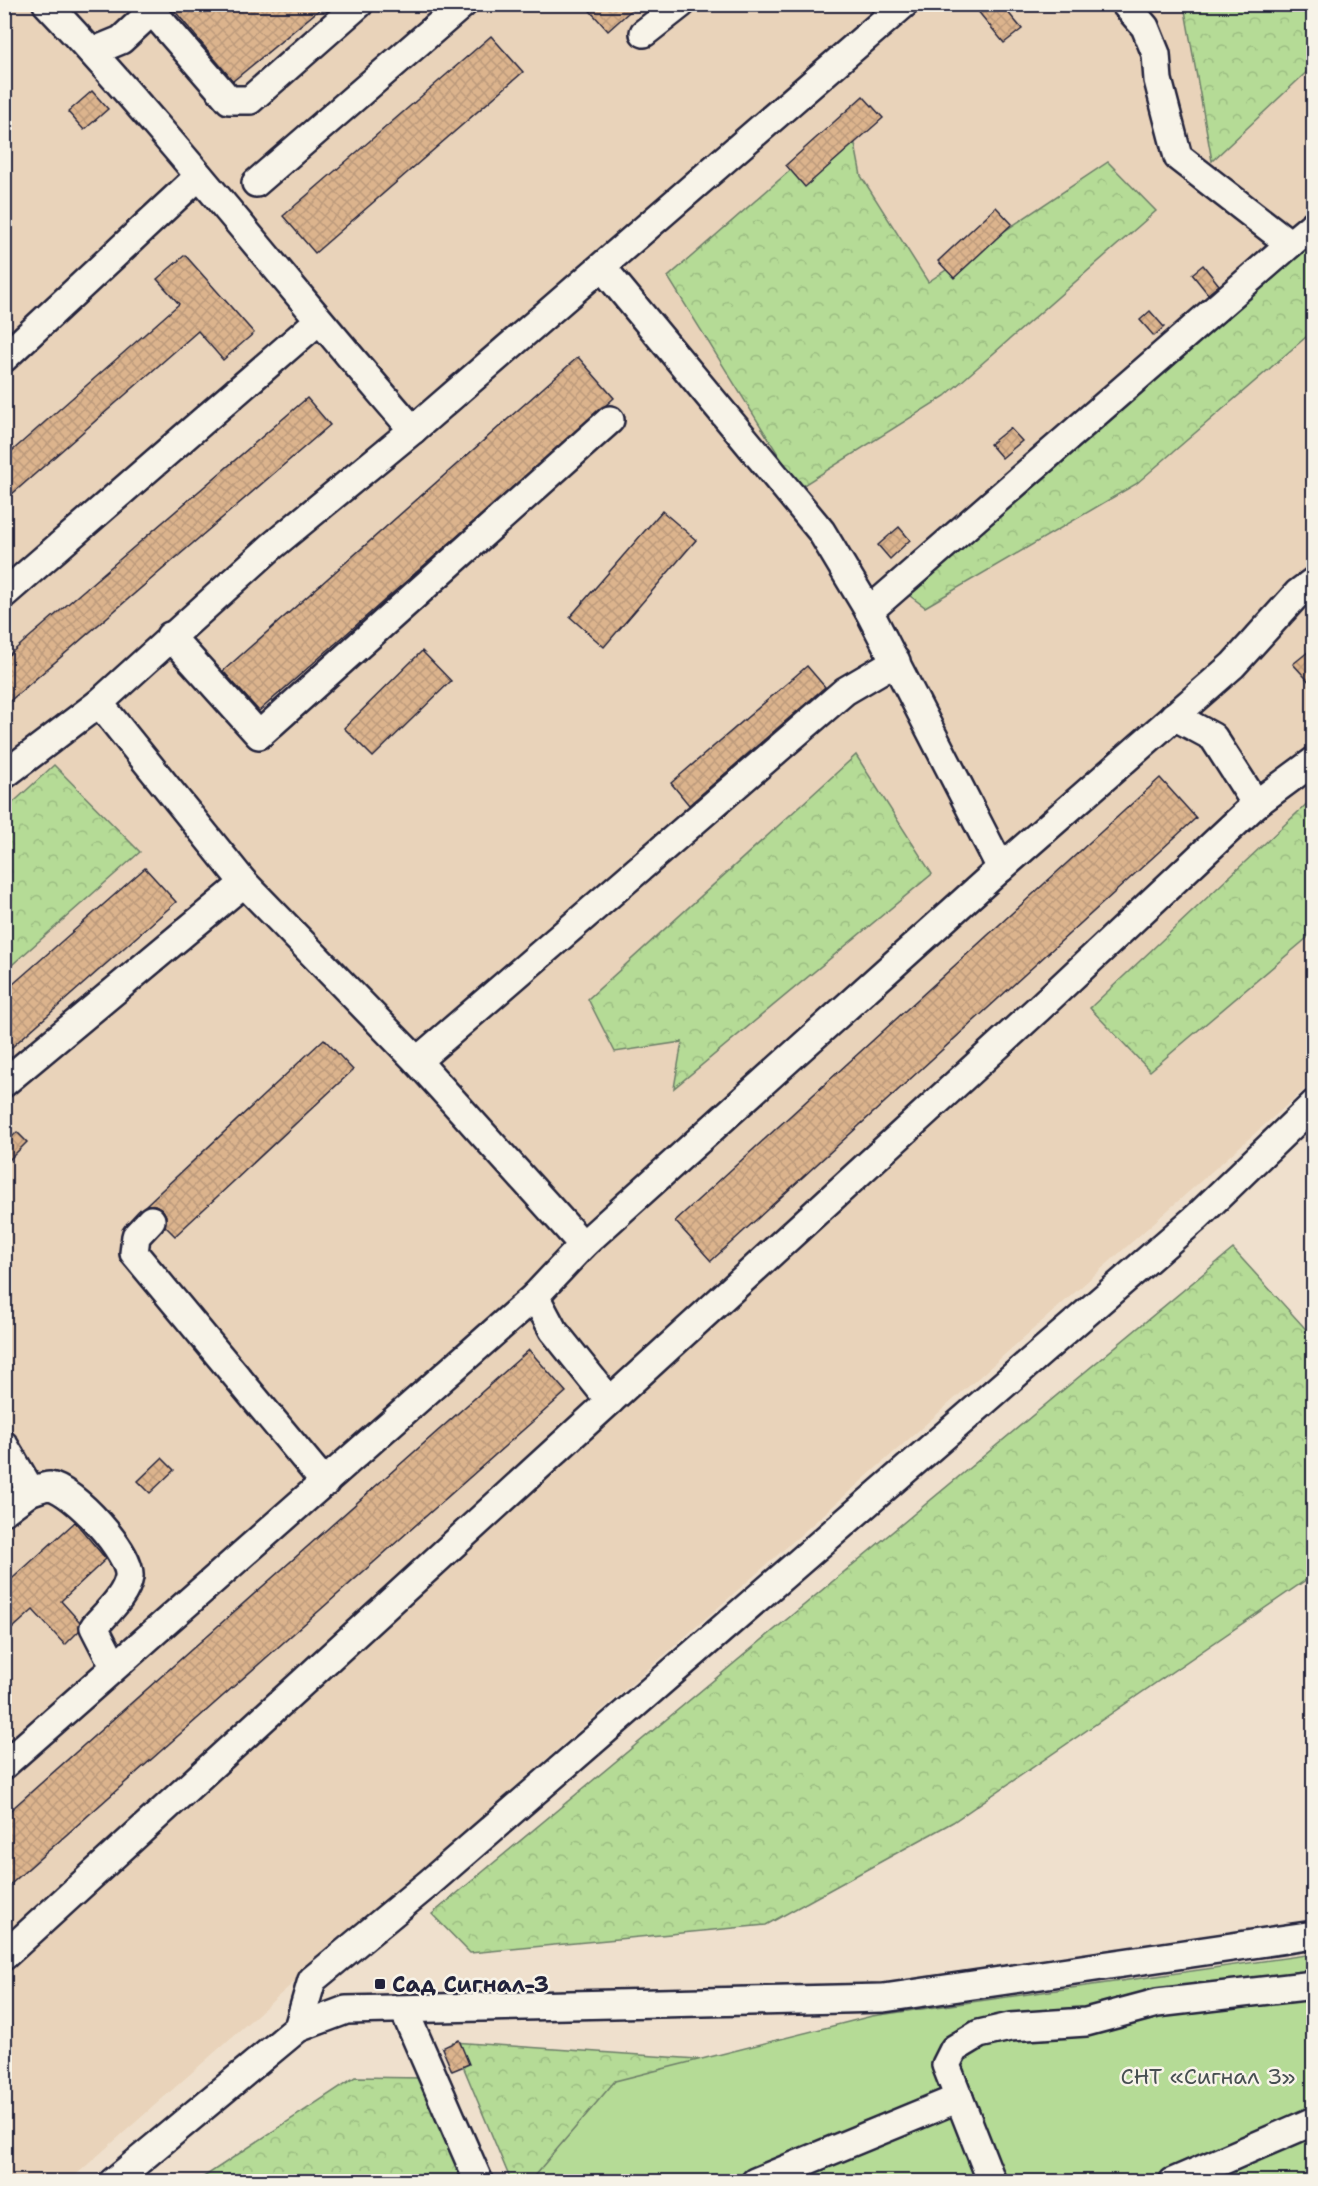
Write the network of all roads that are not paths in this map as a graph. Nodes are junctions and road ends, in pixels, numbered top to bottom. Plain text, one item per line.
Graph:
1 (47, 4) edge
2 (359, 4) edge
3 (463, 4) edge
4 (681, 4) edge
5 (904, 4) edge
6 (1125, 4) edge
7 (644, 33) dead end
8 (92, 52) junction
9 (199, 176) junction
10 (256, 183) dead end
11 (1314, 224) edge
12 (1290, 244) junction
13 (602, 267) junction
14 (318, 321) junction
15 (4, 358) edge
16 (610, 420) dead end
17 (413, 430) junction
18 (1314, 581) edge
19 (4, 594) edge
20 (869, 611) junction
21 (170, 636) junction
22 (896, 661) junction
23 (99, 703) junction
24 (1174, 716) junction
25 (9, 761) edge
26 (1314, 762) edge
27 (1256, 804) junction
28 (1001, 868) junction
29 (244, 883) junction
30 (417, 1060) junction
31 (4, 1083) edge
32 (1314, 1104) edge
33 (152, 1220) dead end
34 (583, 1245) junction
35 (535, 1296) junction
36 (610, 1401) junction
37 (4, 1445) edge
38 (325, 1484) junction
39 (31, 1491) junction
40 (4, 1511) edge
41 (114, 1666) junction
42 (4, 1765) edge
43 (1314, 1935) edge
44 (4, 1956) edge
45 (1314, 1985) edge
46 (404, 2010) junction
47 (298, 2028) junction
48 (959, 2098) junction
49 (1314, 2121) edge
50 (113, 2181) edge
51 (479, 2181) edge
52 (755, 2181) edge
53 (992, 2181) edge
54 (1173, 2181) edge

1 - 8 street
2 - 8 street
3 - 10 street
4 - 7 street
5 - 13 street
6 - 12 street
8 - 9 street
9 - 14 street
9 - 15 street
11 - 12 street
12 - 20 street
13 - 17 street
13 - 20 street
14 - 17 street
14 - 19 street
16 - 21 street
17 - 21 street
18 - 24 street
20 - 22 street
21 - 23 street
22 - 28 street
22 - 30 street
23 - 25 street
23 - 29 street
24 - 27 street
24 - 28 street
26 - 27 street
27 - 36 street
28 - 34 street
29 - 30 street
29 - 31 street
30 - 34 street
32 - 47 street
33 - 38 street
34 - 35 street
35 - 36 street
35 - 38 street
36 - 44 street
37 - 39 street
38 - 41 street
39 - 40 street
39 - 41 street
41 - 42 street
43 - 46 street
45 - 48 street
46 - 47 street
46 - 51 street
47 - 50 street
48 - 52 street
48 - 53 street
49 - 54 street

